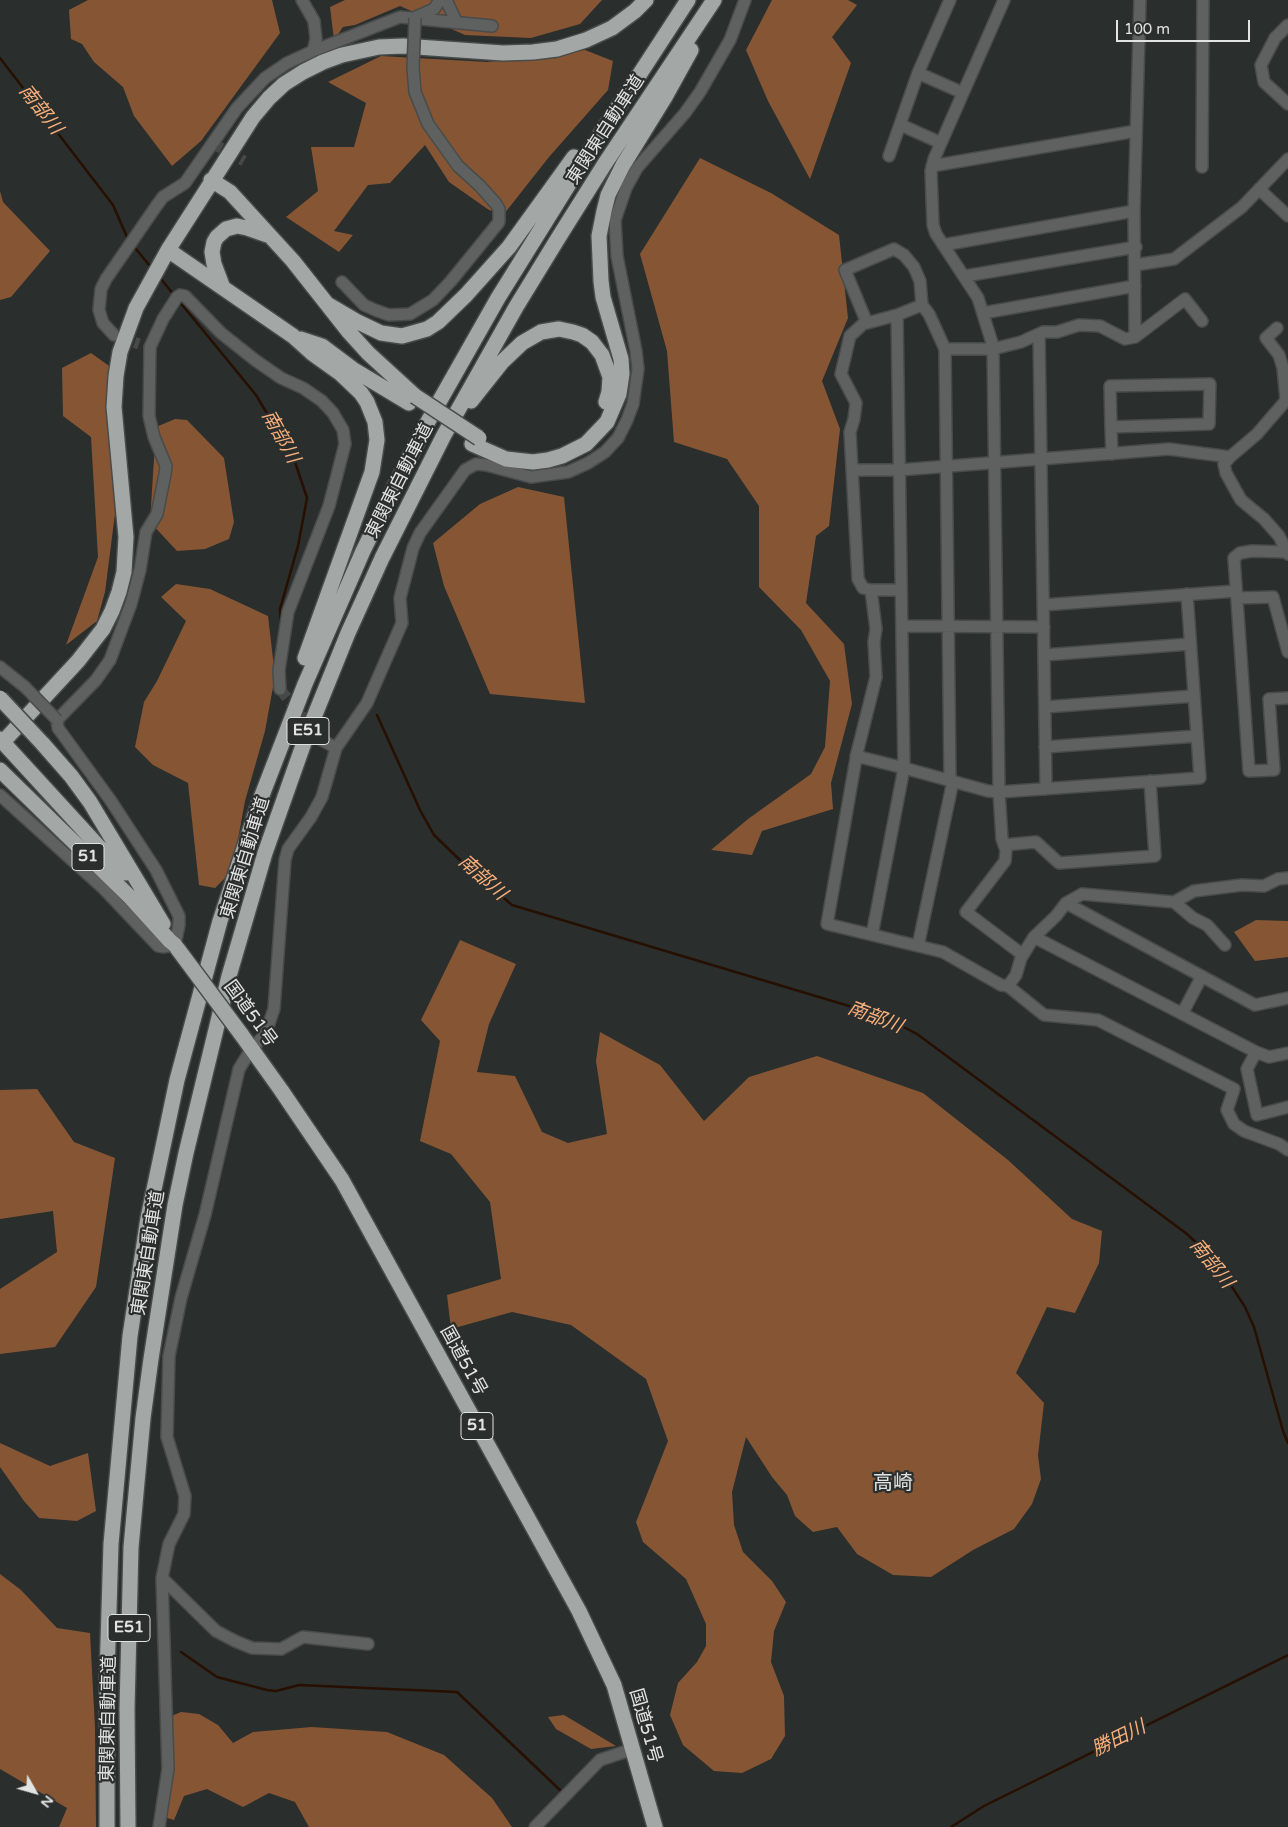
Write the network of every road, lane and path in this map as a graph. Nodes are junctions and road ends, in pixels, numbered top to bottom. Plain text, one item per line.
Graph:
1 (302, 0) edge
2 (440, 0) edge
3 (446, 0) edge
4 (646, 0) edge
5 (688, 0) edge
6 (716, 0) edge
7 (745, 0) edge
8 (950, 0) edge
9 (1004, 0) edge
10 (1140, 0) edge
11 (1203, 0) edge
12 (415, 18) junction
13 (457, 23) junction
14 (1288, 24) edge
15 (492, 26) dead end
16 (313, 51) junction
17 (918, 73) junction
18 (963, 93) junction
19 (1288, 104) edge
20 (901, 125) junction
21 (1136, 132) junction
22 (941, 143) junction
23 (889, 156) dead end
24 (1288, 159) edge
25 (932, 166) junction
26 (1202, 167) dead end
27 (211, 180) junction
28 (1259, 189) junction
29 (1134, 211) junction
30 (1288, 216) edge
31 (270, 236) junction
32 (943, 245) junction
33 (1136, 247) junction
34 (168, 250) junction
35 (1135, 265) junction
36 (965, 276) junction
37 (342, 282) dead end
38 (1135, 286) junction
39 (223, 288) junction
40 (327, 304) junction
41 (922, 305) junction
42 (983, 313) junction
43 (897, 315) junction
44 (1202, 321) dead end
45 (868, 323) junction
46 (1277, 328) dead end
47 (1039, 334) junction
48 (114, 335) tunnel mouth
49 (293, 336) junction
50 (1135, 337) junction
51 (138, 344) tunnel mouth
52 (150, 347) junction
53 (945, 349) junction
54 (993, 349) junction
55 (1287, 399) edge
56 (412, 400) junction
57 (1111, 427) junction
58 (476, 441) junction
59 (1112, 454) junction
60 (1230, 458) junction
61 (1041, 459) junction
62 (995, 462) junction
63 (946, 466) junction
64 (853, 470) junction
65 (899, 470) junction
66 (414, 492) junction
67 (1288, 553) edge
68 (871, 590) junction
69 (901, 590) junction
70 (1187, 594) junction
71 (1236, 594) junction
72 (1043, 605) junction
73 (902, 626) junction
74 (948, 627) junction
75 (997, 627) junction
76 (1044, 627) junction
77 (1190, 644) junction
78 (1288, 652) edge
79 (1044, 654) junction
80 (0, 667) edge
81 (280, 689) tunnel mouth
82 (1194, 696) junction
83 (0, 698) edge
84 (1288, 698) edge
85 (1045, 707) junction
86 (57, 720) junction
87 (285, 734) junction
88 (1197, 736) junction
89 (320, 738) tunnel mouth
90 (1, 740) edge
91 (336, 748) junction
92 (1045, 748) junction
93 (856, 756) junction
94 (904, 768) junction
95 (0, 770) edge
96 (951, 781) junction
97 (1150, 781) junction
98 (1046, 789) junction
99 (999, 792) junction
100 (0, 795) edge
101 (1004, 845) junction
102 (99, 847) junction
103 (1288, 878) edge
104 (137, 883) junction
105 (1174, 902) junction
106 (1066, 903) junction
107 (150, 920) junction
108 (872, 935) junction
109 (1034, 937) junction
110 (1225, 945) dead end
111 (176, 946) junction
112 (918, 946) junction
113 (1022, 955) junction
114 (1202, 976) junction
115 (1008, 986) junction
116 (1288, 998) edge
117 (1182, 1014) junction
118 (252, 1048) junction
119 (1256, 1052) junction
120 (1288, 1053) edge
121 (1288, 1107) edge
122 (1288, 1150) edge
123 (162, 1578) junction
124 (368, 1644) dead end
125 (633, 1749) junction
126 (107, 1827) edge
127 (128, 1827) edge
128 (160, 1827) edge
129 (534, 1827) edge
130 (655, 1827) edge

1 - 16 street
2 - 12 street
3 - 13 street
4 - 27 highway
5 - 40 highway
5 - 87 highway, 東関東自動車道 / E51
6 - 58 highway
6 - 66 highway, 東関東自動車道 / E51
7 - 91 street
8 - 17 street
9 - 18 street
10 - 21 street
11 - 26 street
12 - 13 street
12 - 16 street
12 - 37 street, bridge
13 - 15 street
14 - 19 street
16 - 48 street
17 - 18 street
17 - 20 street
18 - 22 street
20 - 22 street
20 - 23 street
21 - 25 street
21 - 29 street
22 - 25 street
24 - 28 street
25 - 32 street
27 - 31 highway
27 - 34 highway
28 - 30 street
28 - 35 street
29 - 32 street
29 - 33 street
31 - 39 highway
31 - 40 highway
32 - 36 street
33 - 35 street
33 - 36 street
34 - 39 highway
34 - 90 highway
35 - 38 street
36 - 42 street
38 - 42 street
38 - 50 street
39 - 49 highway
40 - 56 highway
41 - 43 street
41 - 45 street
41 - 53 street
42 - 54 street
43 - 45 street
43 - 65 street
44 - 50 street
45 - 64 street
46 - 55 street
47 - 50 street
47 - 54 street
47 - 61 street
49 - 56 highway
49 - 87 highway
51 - 52 street
52 - 81 street
52 - 86 street
53 - 54 street
53 - 63 street
54 - 62 street
55 - 60 street
56 - 58 highway, bridge
57 - 57 street
57 - 59 street
58 - 66 highway
59 - 60 street
59 - 61 street
60 - 67 street
61 - 62 street
61 - 72 street
62 - 63 street
62 - 75 street
63 - 65 street
63 - 74 street
64 - 65 street
64 - 68 street
65 - 69 street
66 - 127 highway, 東関東自動車道 / E51
67 - 71 street
68 - 69 street
68 - 93 street
69 - 73 street
70 - 71 street
70 - 72 street
70 - 77 street
71 - 78 street
71 - 84 street
72 - 76 street
73 - 74 street
73 - 94 street
74 - 75 street
74 - 96 street
75 - 76 street
75 - 99 street
76 - 79 street
77 - 79 street
77 - 82 street
79 - 85 street
80 - 86 street, bridge
82 - 85 street
82 - 88 street
83 - 104 highway, 国道51号 / 51, bridge
85 - 92 street
86 - 111 street
87 - 126 highway, 東関東自動車道 / E51
88 - 92 street
88 - 97 street
89 - 91 street
90 - 102 highway
91 - 118 street
92 - 98 street
93 - 94 street
93 - 108 street
94 - 96 street
94 - 108 street
95 - 107 highway, 国道51号 / 51
96 - 99 street
96 - 112 street
97 - 98 street
97 - 101 street
98 - 99 street
99 - 101 street
100 - 111 street
101 - 113 street
102 - 104 highway
102 - 107 highway
103 - 105 street
104 - 111 highway, 国道51号 / 51
105 - 106 street
105 - 110 street
106 - 109 street
106 - 114 street
107 - 111 highway, 国道51号 / 51
108 - 112 street
109 - 113 street
109 - 117 street
111 - 118 highway, 国道51号 / 51, bridge
112 - 115 street
113 - 115 street
114 - 116 street
114 - 117 street
115 - 122 street
117 - 119 street
118 - 123 street
118 - 125 highway, 国道51号 / 51
119 - 120 street
119 - 121 street
123 - 124 street
123 - 128 street
125 - 129 street
125 - 130 highway, 国道51号 / 51

